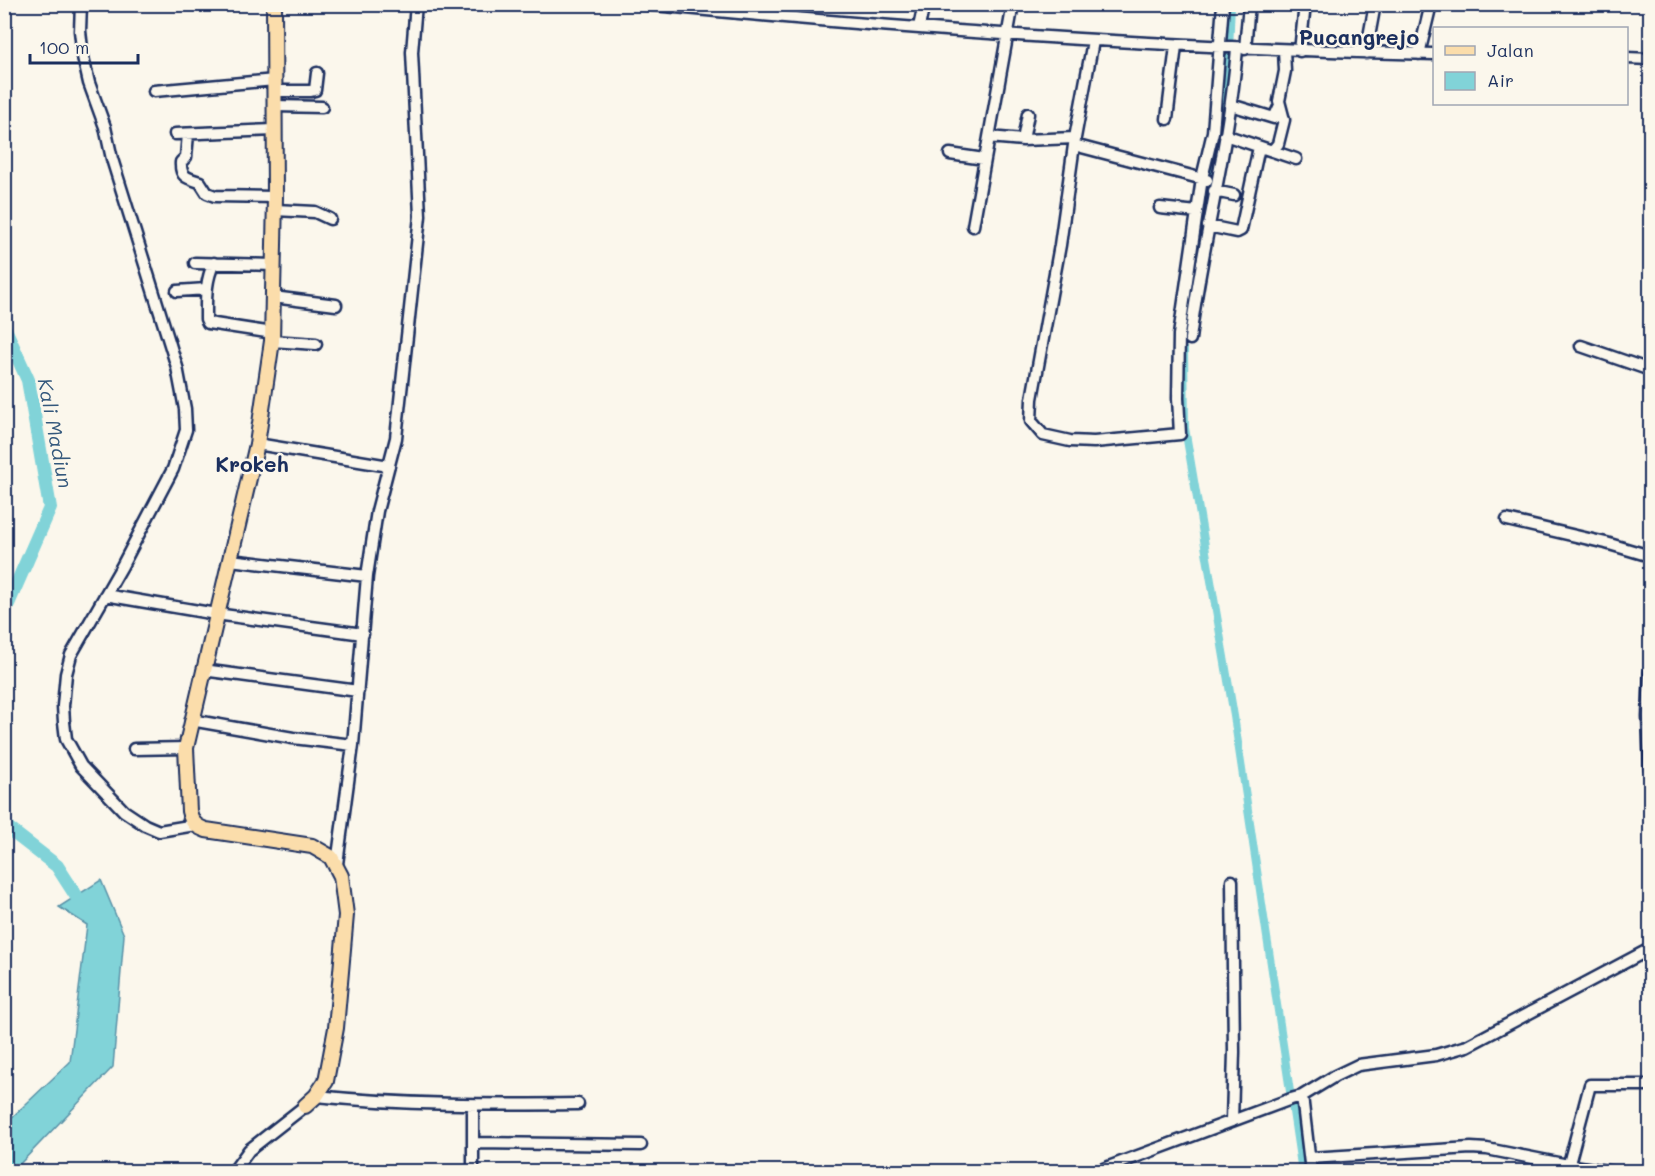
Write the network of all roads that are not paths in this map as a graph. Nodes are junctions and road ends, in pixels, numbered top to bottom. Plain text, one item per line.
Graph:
1 (81, 4) edge
2 (274, 4) edge
3 (416, 4) edge
4 (644, 4) edge
5 (924, 4) edge
6 (1013, 4) edge
7 (1224, 4) edge
8 (1249, 4) edge
9 (1305, 4) edge
10 (1375, 4) edge
11 (1431, 4) edge
12 (658, 5) edge
13 (919, 27) junction
14 (1006, 36) junction
15 (1093, 41) junction
16 (1176, 46) junction
17 (1220, 48) junction
18 (1239, 49) junction
19 (1284, 50) junction
20 (1300, 51) junction
21 (1366, 53) junction
22 (1419, 54) junction
23 (1433, 54) edge
24 (1628, 58) edge
25 (1650, 58) edge
26 (317, 74) dead end
27 (275, 85) junction
28 (154, 91) dead end
29 (1280, 104) junction
30 (1231, 105) junction
31 (275, 106) junction
32 (322, 107) dead end
33 (1028, 114) dead end
34 (1167, 119) dead end
35 (1284, 120) junction
36 (1297, 122) dead end
37 (275, 130) junction
38 (175, 134) dead end
39 (188, 134) junction
40 (1225, 135) junction
41 (989, 137) junction
42 (1023, 140) junction
43 (1074, 141) junction
44 (1259, 147) junction
45 (1272, 151) junction
46 (950, 154) dead end
47 (984, 159) junction
48 (1296, 159) dead end
49 (1202, 178) junction
50 (1215, 187) junction
51 (1234, 195) dead end
52 (275, 203) junction
53 (1160, 208) dead end
54 (1197, 212) junction
55 (330, 219) dead end
56 (973, 226) dead end
57 (1208, 226) junction
58 (195, 263) dead end
59 (214, 263) junction
60 (274, 265) junction
61 (206, 289) junction
62 (177, 291) dead end
63 (273, 297) junction
64 (336, 305) dead end
65 (272, 337) junction
66 (1190, 339) dead end
67 (316, 344) dead end
68 (1581, 346) dead end
69 (1650, 370) edge
70 (256, 444) junction
71 (389, 466) junction
72 (1507, 520) dead end
73 (1650, 556) edge
74 (230, 560) junction
75 (367, 576) junction
76 (105, 595) junction
77 (216, 614) junction
78 (363, 633) junction
79 (203, 670) junction
80 (1650, 672) edge
81 (358, 691) junction
82 (191, 720) junction
83 (353, 745) junction
84 (186, 748) junction
85 (134, 749) dead end
86 (1650, 769) edge
87 (195, 825) junction
88 (337, 864) junction
89 (1232, 880) dead end
90 (1650, 949) edge
91 (1650, 1085) edge
92 (316, 1096) junction
93 (1297, 1097) junction
94 (578, 1104) dead end
95 (473, 1105) junction
96 (305, 1106) joint
97 (1232, 1120) junction
98 (473, 1143) junction
99 (640, 1145) dead end
100 (1310, 1158) junction
101 (1568, 1168) edge
102 (233, 1172) edge
103 (473, 1172) edge
104 (1095, 1172) edge
105 (1311, 1172) edge
106 (1612, 1172) edge

1 - 76 street
2 - 27 main road
3 - 71 street
4 - 12 street
5 - 13 street
6 - 14 street
7 - 17 street
8 - 18 street
9 - 20 street
10 - 21 street
11 - 22 street
12 - 13 street
13 - 14 street
14 - 15 street
14 - 41 street
15 - 16 street
15 - 43 street
16 - 17 street
16 - 34 street
17 - 18 street
17 - 49 street
18 - 19 street
18 - 30 street
19 - 20 street
19 - 29 street
20 - 21 street
21 - 22 street
22 - 23 street
24 - 25 street
26 - 27 street
27 - 28 street
27 - 31 main road
29 - 30 street
29 - 35 street
30 - 40 street
31 - 32 street
31 - 37 main road
33 - 42 street
35 - 36 street
35 - 45 street
37 - 39 street
37 - 52 main road
38 - 39 street
39 - 52 street
40 - 44 street
40 - 50 street
41 - 42 street
41 - 47 street
42 - 43 street
43 - 49 street
43 - 54 street
44 - 45 street
44 - 57 street
45 - 48 street
46 - 47 street
47 - 56 street
49 - 50 street
49 - 54 street
50 - 51 street
50 - 57 street
52 - 55 street
52 - 60 main road
53 - 54 street
57 - 66 street
58 - 59 street
59 - 60 street
59 - 61 street
60 - 63 main road
61 - 62 street
61 - 65 street
63 - 64 street
63 - 65 main road
65 - 67 street
65 - 70 main road
68 - 69 street
70 - 71 street
70 - 74 main road
71 - 75 street
72 - 73 street
74 - 75 street
74 - 77 main road
75 - 78 street
76 - 77 street
76 - 87 street
77 - 78 street
77 - 79 main road
78 - 81 street
79 - 81 street
79 - 82 main road
80 - 86 street
81 - 83 street
82 - 83 street
82 - 84 main road
83 - 88 street
84 - 85 street
84 - 87 main road
87 - 88 main road
88 - 92 main road
89 - 97 street
90 - 93 street
91 - 101 street
92 - 95 street
92 - 96 main road
93 - 97 street
93 - 100 street
94 - 95 street
95 - 98 street
96 - 102 street
97 - 104 street
98 - 99 street
98 - 103 street
100 - 101 street
100 - 105 street
101 - 106 street

